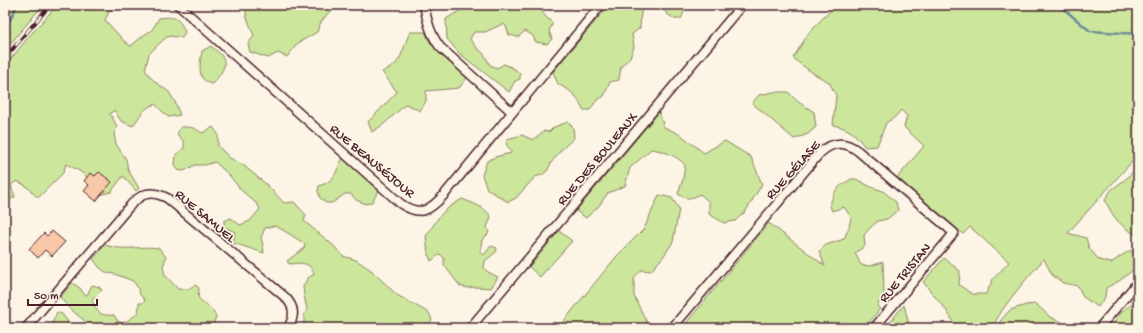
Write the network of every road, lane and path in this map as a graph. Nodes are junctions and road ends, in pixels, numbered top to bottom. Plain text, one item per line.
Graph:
1 (178, 5) edge
2 (424, 5) edge
3 (602, 5) edge
4 (742, 5) edge
5 (512, 112) junction
6 (954, 233) joint
7 (1138, 282) edge
8 (26, 328) edge
9 (288, 328) edge
10 (470, 328) edge
11 (672, 328) edge
12 (874, 328) edge
13 (1099, 328) edge

1 - 5 street, RUE BEAUSÉJOUR
2 - 5 street
3 - 5 street, RUE BEAUSÉJOUR
4 - 10 street, RUE DES BOULEAUX
6 - 11 street, RUE GÉLASE
6 - 12 street, RUE TRISTAN
7 - 13 street
8 - 9 street, RUE SAMUEL

